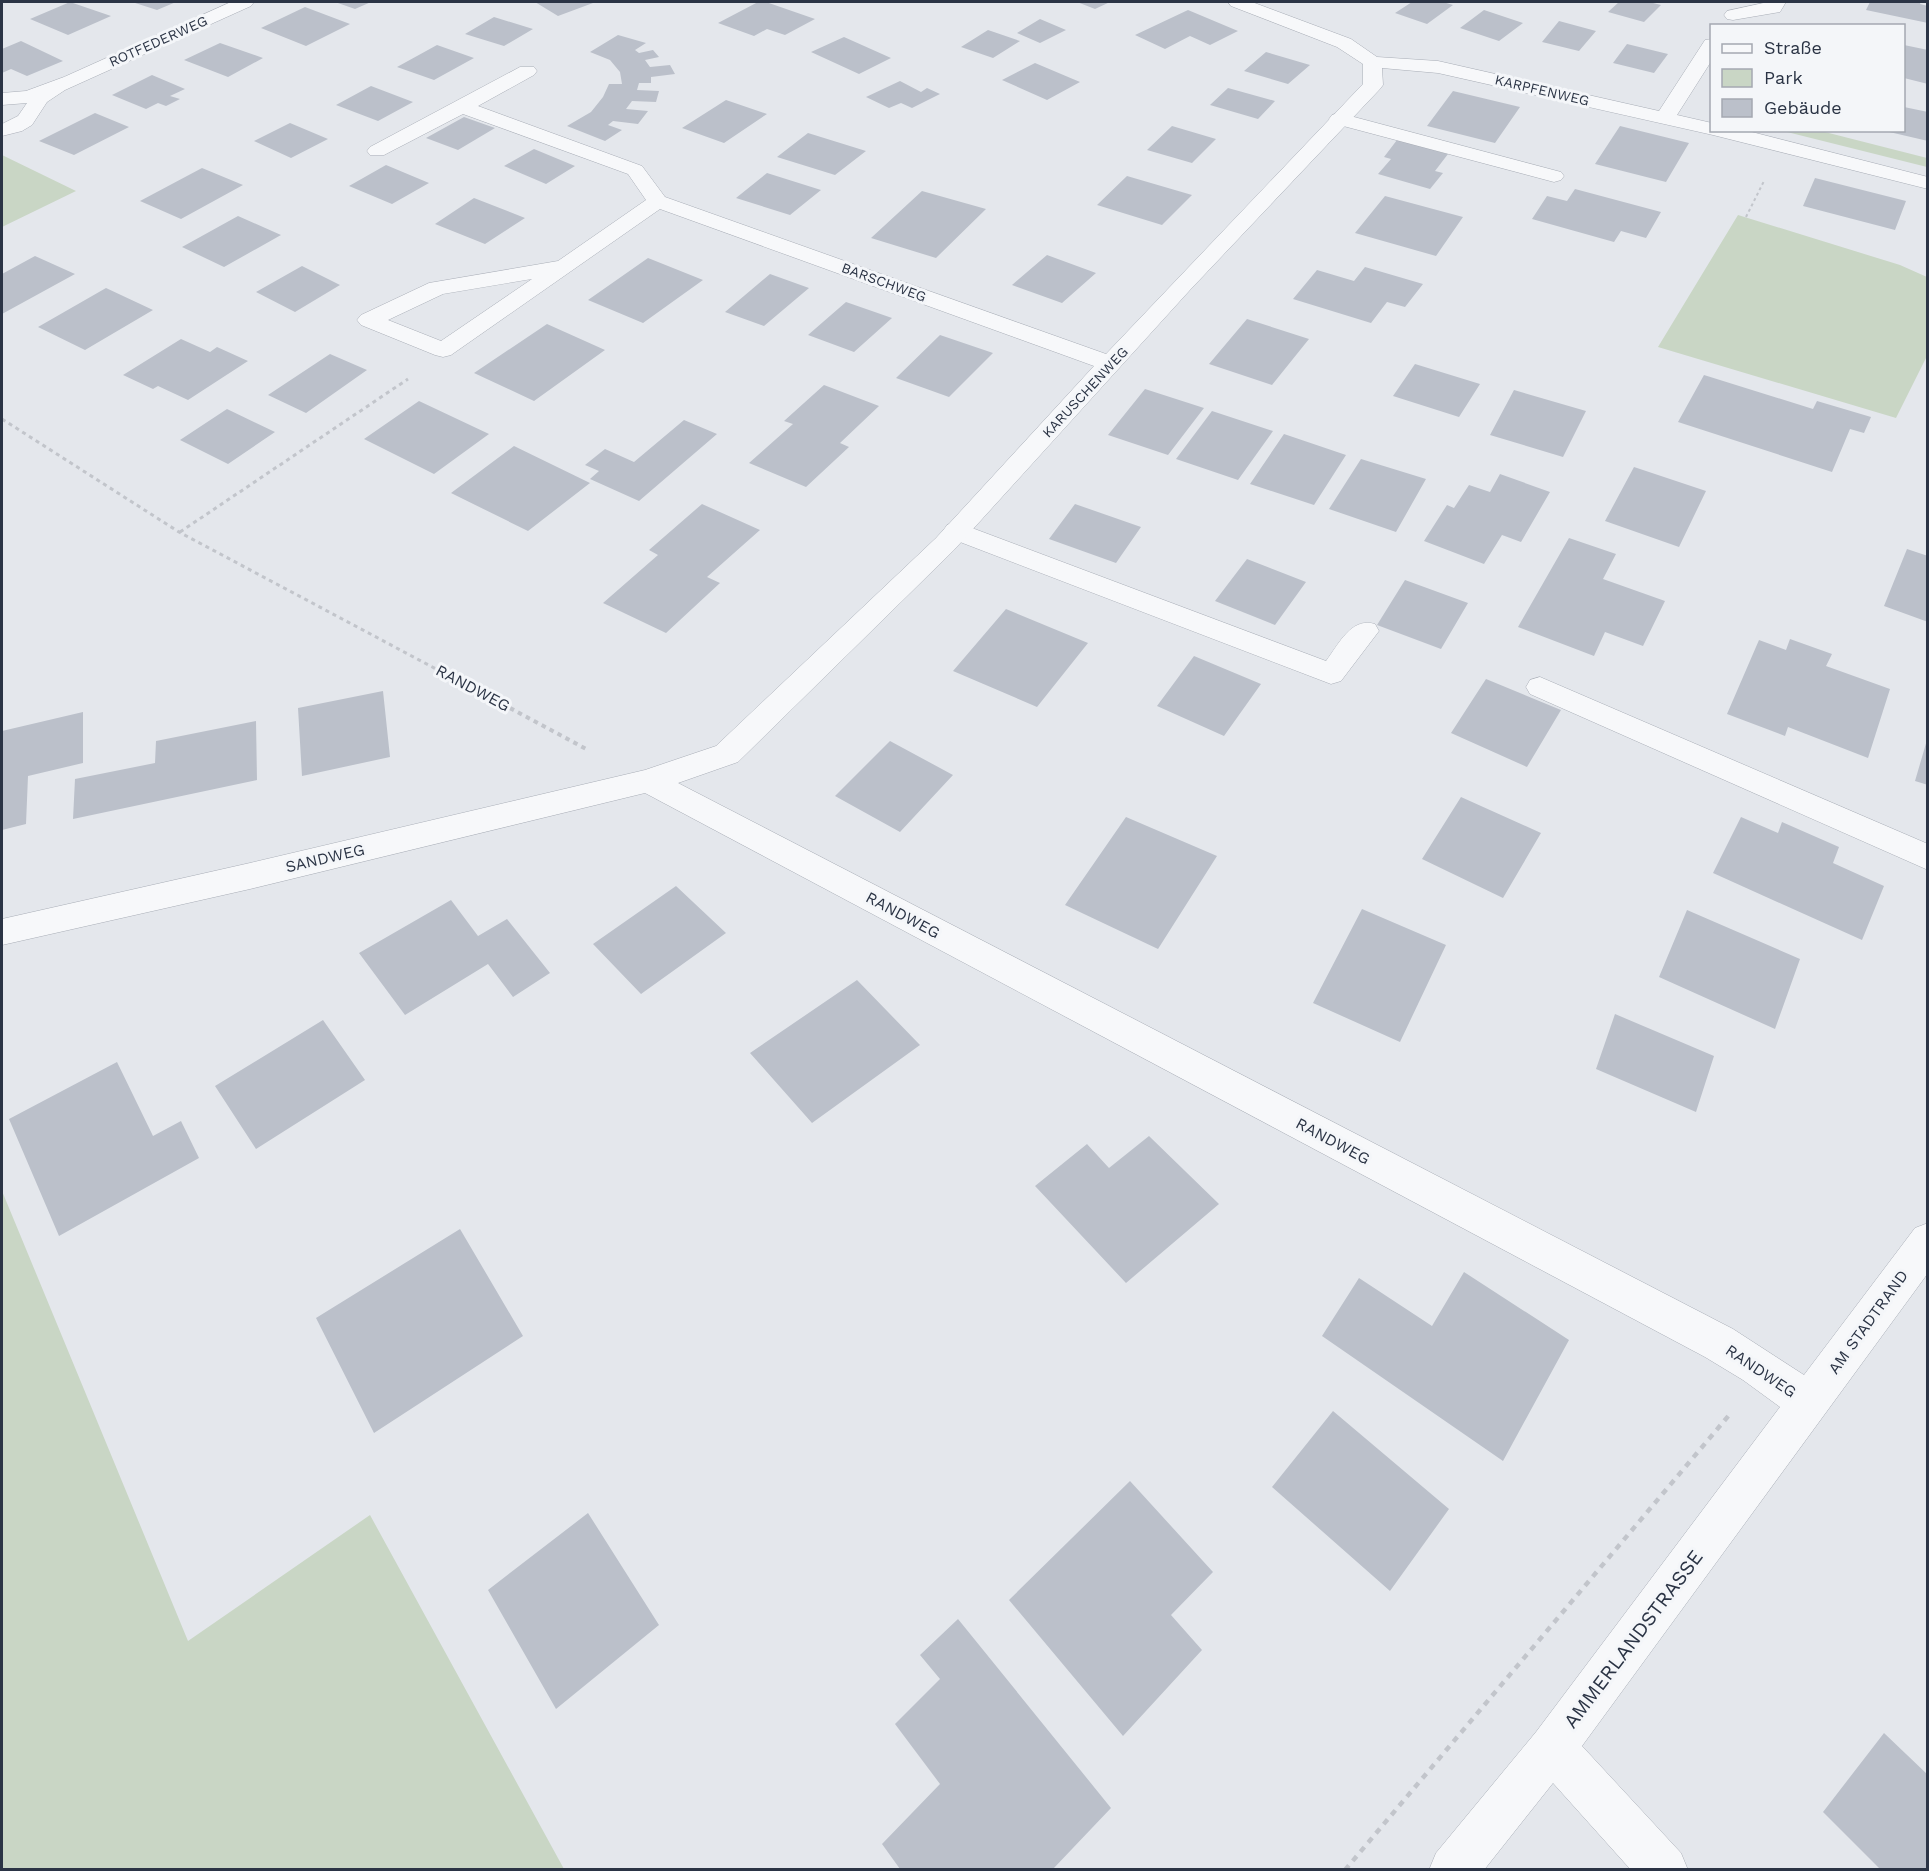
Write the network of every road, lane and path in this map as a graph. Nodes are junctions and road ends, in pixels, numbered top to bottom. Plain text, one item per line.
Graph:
1 (246, 2) edge
2 (1237, 2) edge
3 (1777, 2) edge
4 (1733, 14) edge
5 (1710, 47) edge
6 (1372, 62) junction
7 (527, 71) dead end
8 (70, 81) junction
9 (2, 99) edge
10 (462, 107) junction
11 (1665, 117) junction
12 (1339, 119) junction
13 (1710, 128) edge
14 (2, 130) edge
15 (1727, 132) edge
16 (377, 151) dead end
17 (1554, 176) dead end
18 (1928, 183) edge
19 (658, 201) junction
20 (565, 267) junction
21 (443, 350) junction
22 (1111, 364) junction
23 (2, 419) edge
24 (956, 531) junction
25 (179, 532) junction
26 (1365, 631) dead end
27 (1540, 687) dead end
28 (648, 782) junction
29 (1928, 858) edge
30 (2, 932) edge
31 (1928, 1241) edge
32 (1757, 1366) junction
33 (1808, 1403) junction
34 (1552, 1748) junction
35 (1345, 1869) edge
36 (1453, 1869) edge
37 (1664, 1869) edge

1 - 8 street, ROTFEDERWEG
2 - 6 street
3 - 4 street
5 - 11 street
6 - 11 street, KARPFENWEG
6 - 12 street, KARUSCHENWEG
7 - 10 street
8 - 9 street, ROTFEDERWEG
8 - 14 street, ROTFEDERWEG
10 - 16 street
10 - 19 street
11 - 13 street, KARPFENWEG
12 - 17 street
12 - 22 street, KARUSCHENWEG
15 - 18 street
19 - 20 street
19 - 22 street, BARSCHWEG
20 - 21 street
20 - 21 street
21 - 25 path
22 - 24 street, KARUSCHENWEG
23 - 25 path, RANDWEG
24 - 26 street
24 - 28 street, KARUSCHENWEG
25 - 28 path, RANDWEG
27 - 29 street
28 - 30 street, SANDWEG
28 - 32 street, RANDWEG
31 - 33 street, AM STADTRAND
32 - 33 street, RANDWEG
32 - 35 path
33 - 34 street, AMMERLANDSTRASSE
34 - 36 street, AMMERLANDSTRASSE
34 - 37 street

